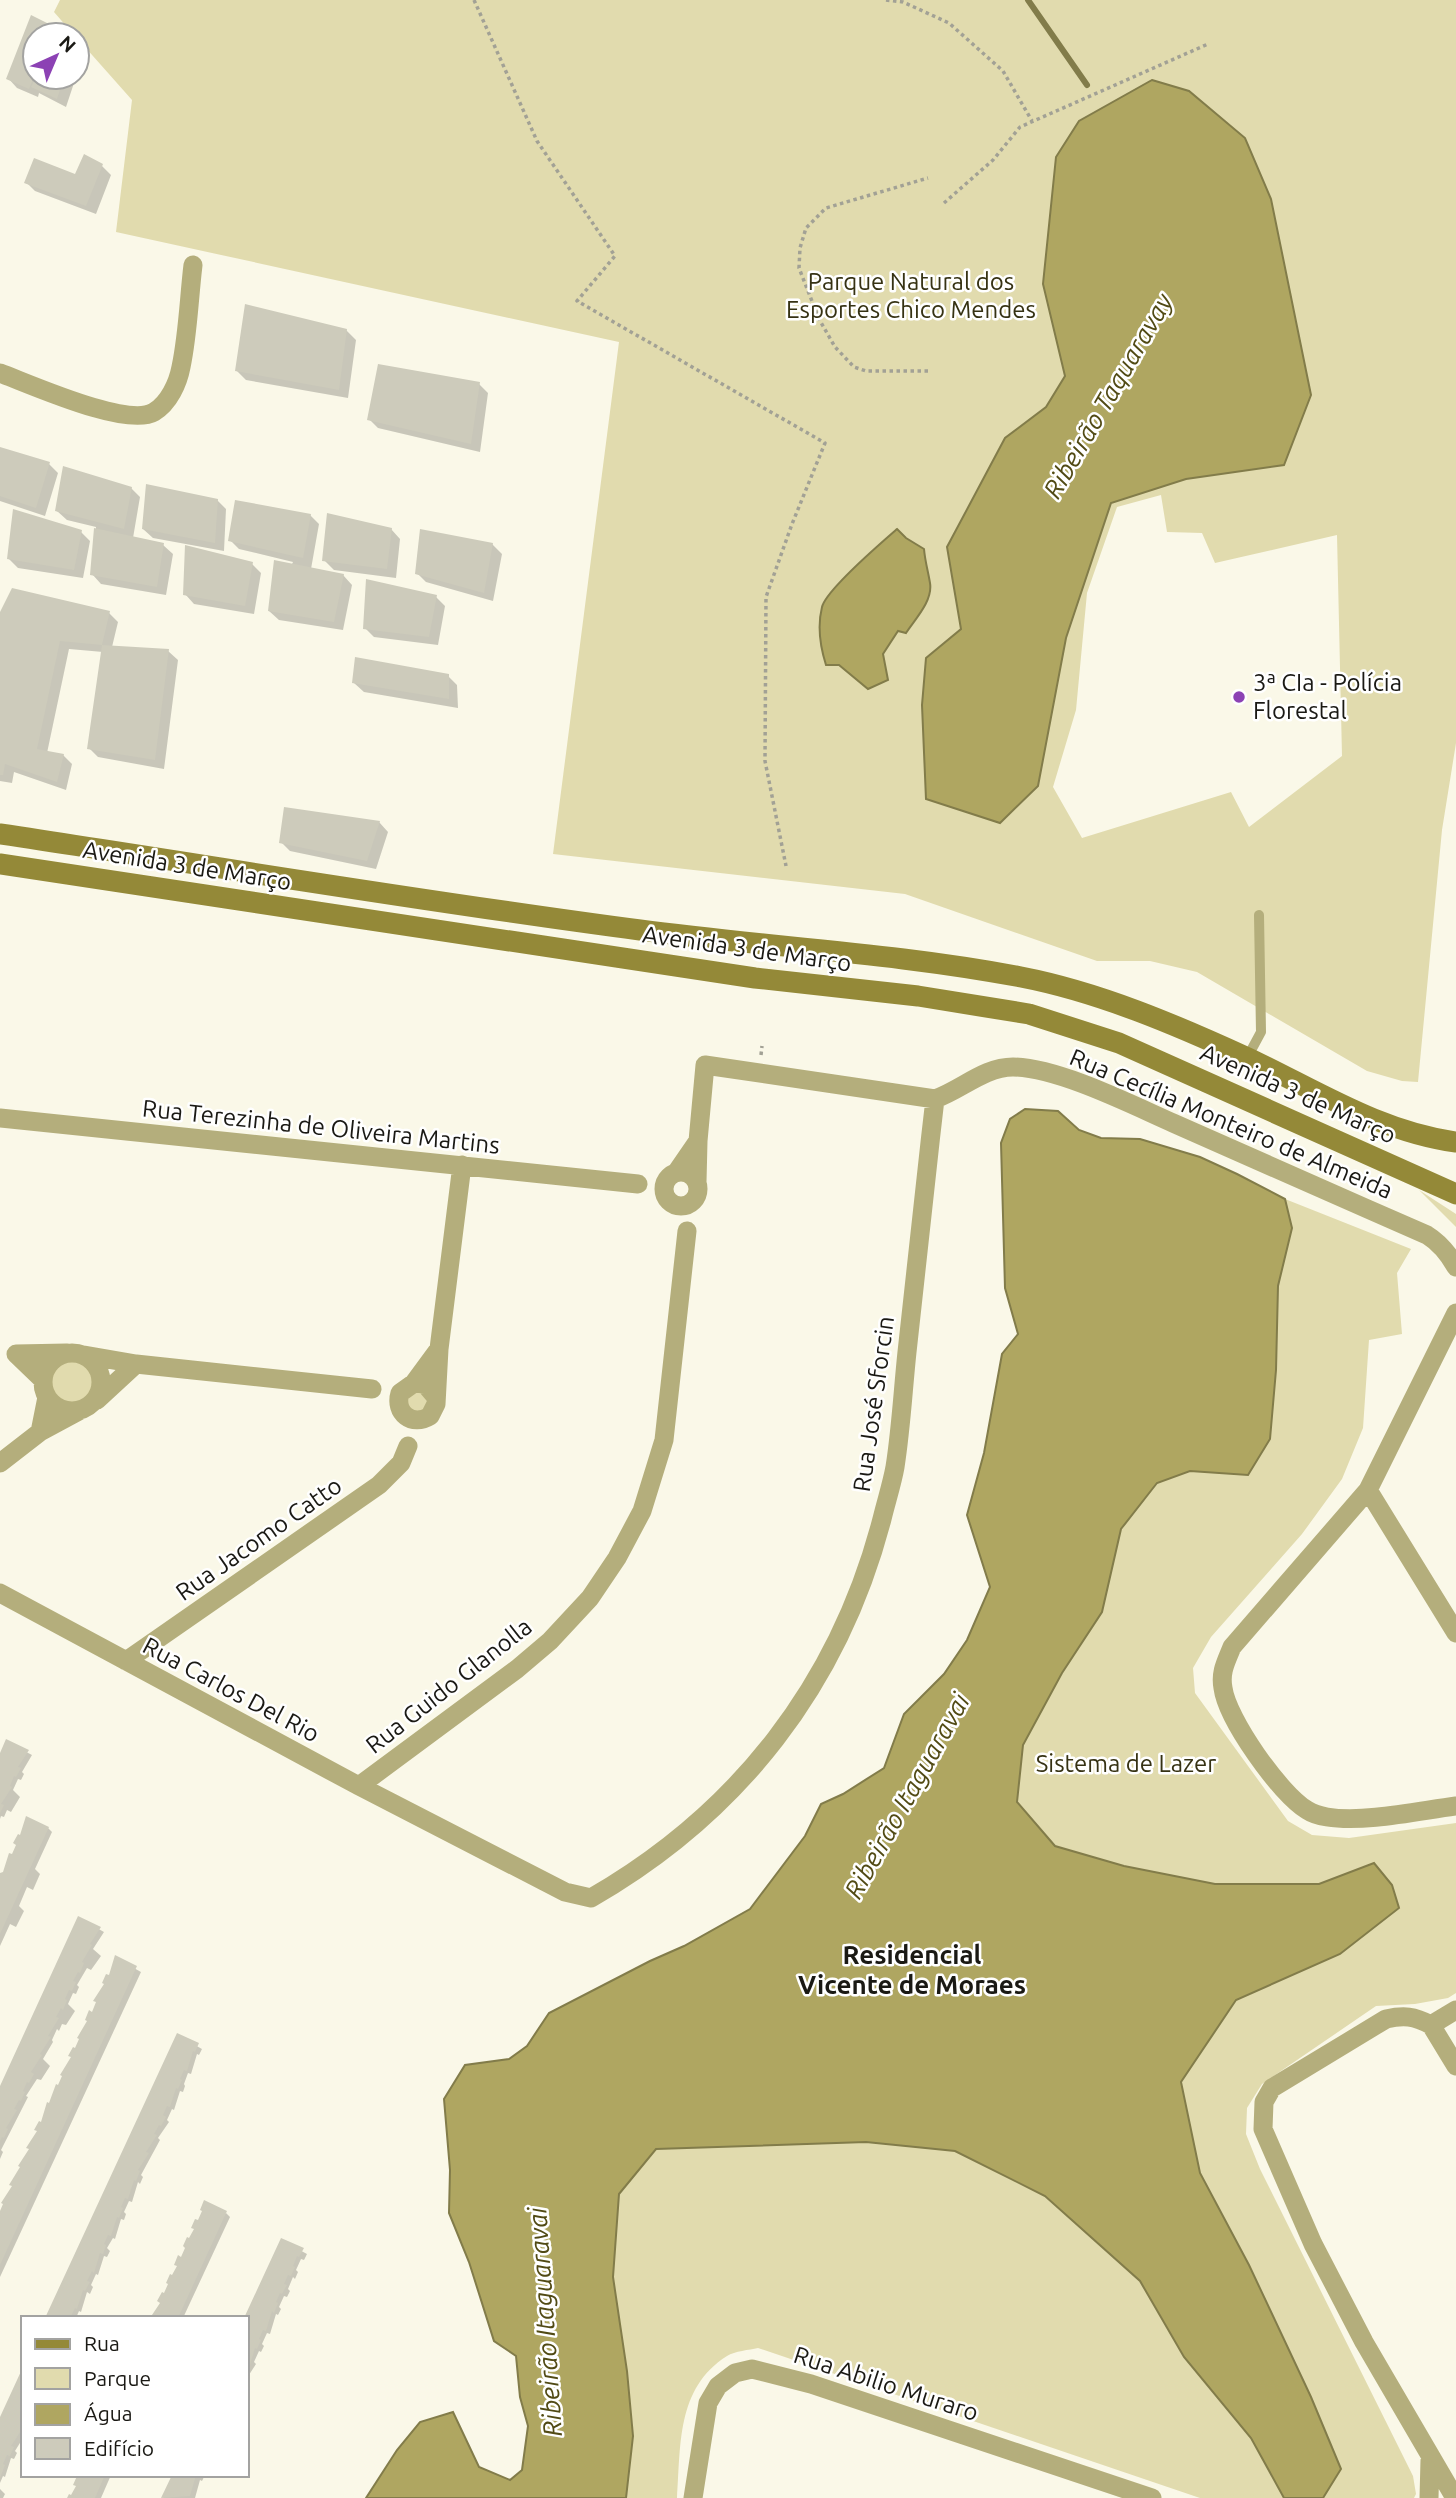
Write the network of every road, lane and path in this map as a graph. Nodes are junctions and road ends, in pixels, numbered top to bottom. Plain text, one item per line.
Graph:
1 (474, 0) edge
2 (886, 0) edge
3 (1208, 44) dead end
4 (1032, 121) junction
5 (928, 178) dead end
6 (944, 203) dead end
7 (192, 265) dead end
8 (928, 371) dead end
9 (0, 373) edge
10 (0, 834) edge
11 (0, 864) edge
12 (786, 866) dead end
13 (1259, 915) dead end
14 (1247, 1058) junction
15 (935, 1099) junction
16 (0, 1118) edge
17 (698, 1141) junction
18 (1456, 1142) edge
19 (462, 1165) junction
20 (673, 1174) junction
21 (638, 1184) junction
22 (696, 1191) junction
23 (1456, 1194) edge
24 (669, 1201) junction
25 (687, 1231) junction
26 (1456, 1267) edge
27 (1456, 1313) edge
28 (439, 1349) junction
29 (8, 1353) edge
30 (76, 1354) junction
31 (136, 1364) junction
32 (411, 1384) junction
33 (45, 1389) junction
34 (372, 1389) junction
35 (88, 1406) junction
36 (433, 1406) junction
37 (400, 1408) junction
38 (40, 1432) junction
39 (408, 1446) junction
40 (0, 1463) edge
41 (1368, 1490) junction
42 (0, 1594) edge
43 (1456, 1633) edge
44 (126, 1661) junction
45 (359, 1786) junction
46 (1456, 1806) edge
47 (591, 1898) joint
48 (1456, 2010) edge
49 (1431, 2025) junction
50 (1456, 2066) edge
51 (1430, 2459) junction
52 (693, 2498) edge
53 (1152, 2498) edge
54 (1429, 2498) edge
55 (1455, 2498) edge

1 - 12 path
2 - 4 path
3 - 4 path
4 - 6 path
5 - 8 path
7 - 9 street
10 - 14 main road, Avenida 3 de Março
11 - 23 main road, Avenida 3 de Março
13 - 14 lane
14 - 18 main road, Avenida 3 de Março
15 - 17 street, Rua Guido Glanolla
15 - 26 street, Rua Cecília Monteiro de Almeida
15 - 47 street, Rua José Sforcin
16 - 19 street, Rua Terezinha de Oliveira Martins
17 - 20 street, Rua Guido Glanolla
17 - 22 street, Rua Guido Glanolla
19 - 21 street, Rua Terezinha de Oliveira Martins
19 - 28 street
20 - 21 street, Rua Terezinha de Oliveira Martins
20 - 22 street
20 - 24 street
21 - 24 street, Rua Terezinha de Oliveira Martins
22 - 24 street
22 - 25 street, Rua Guido Glanolla
24 - 25 street
25 - 45 street, Rua Guido Glanolla
27 - 41 street
28 - 32 street
28 - 36 street
29 - 30 street
29 - 33 street
30 - 31 street
30 - 33 street
30 - 35 street
31 - 34 street
31 - 35 street
32 - 34 street
32 - 36 street
32 - 37 street
33 - 35 street
33 - 38 street
34 - 37 street
35 - 38 street
36 - 37 street
36 - 39 street, Rua Jacomo Catto
37 - 39 street
38 - 40 street
39 - 44 street, Rua Jacomo Catto
41 - 43 street
41 - 46 street
42 - 44 street, Rua Carlos Del Rio
44 - 45 street, Rua Carlos Del Rio
45 - 47 street, Rua Carlos Del Rio
48 - 49 street
49 - 50 street
49 - 51 street
51 - 54 street
51 - 55 street
52 - 53 street, Rua Abilio Muraro

